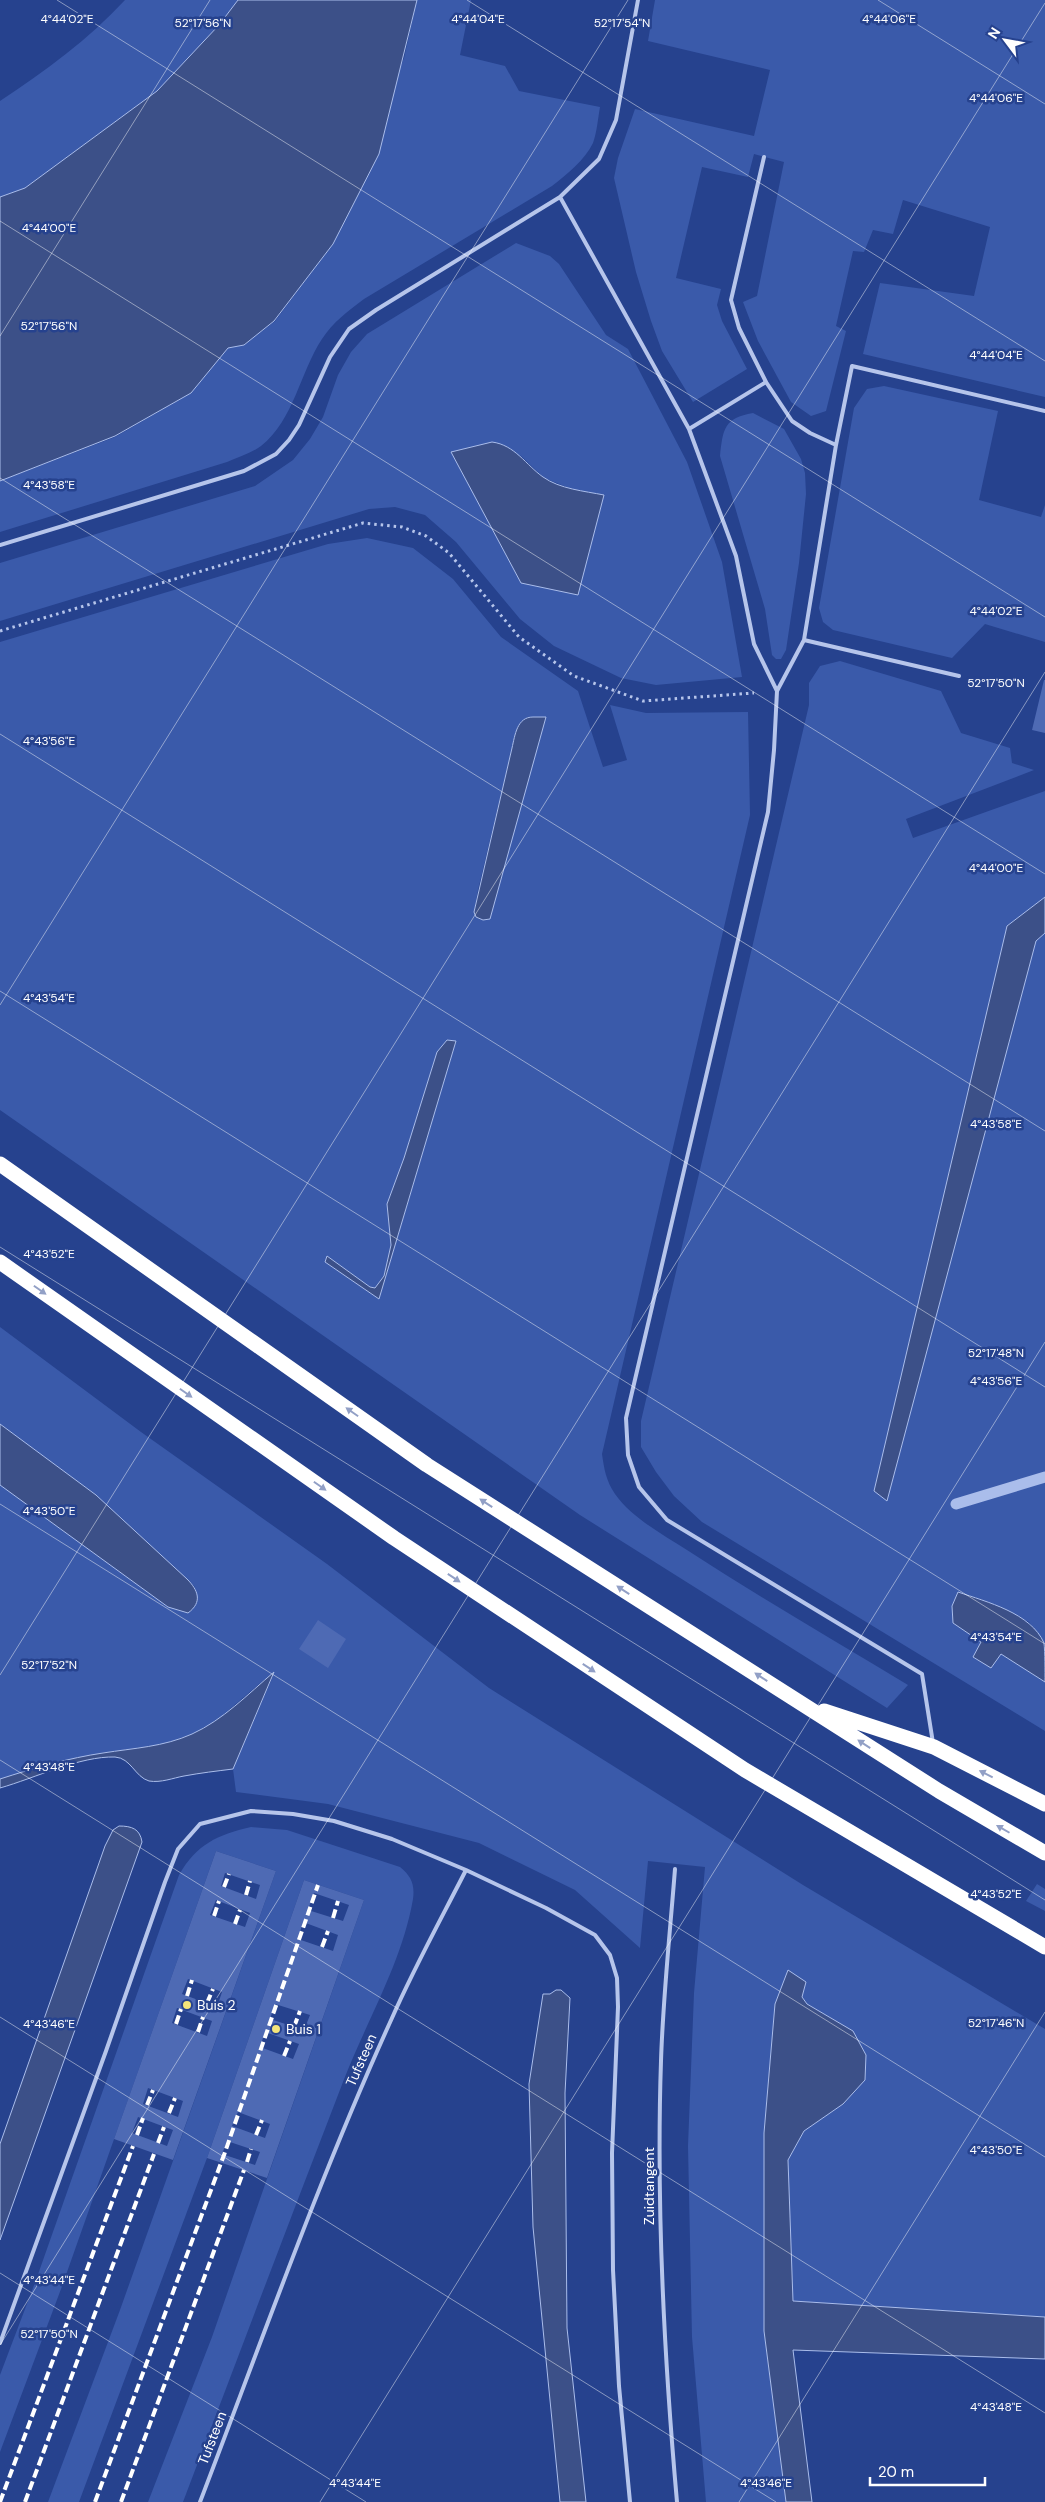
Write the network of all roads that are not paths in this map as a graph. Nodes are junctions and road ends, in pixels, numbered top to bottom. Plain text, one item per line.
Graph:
1 (638, 0) edge
2 (764, 156) dead end
3 (560, 197) junction
4 (766, 382) junction
5 (1045, 411) edge
6 (689, 429) junction
7 (836, 445) junction
8 (0, 545) edge
9 (804, 640) junction
10 (959, 676) dead end
11 (777, 690) junction
12 (0, 1164) edge
13 (0, 1262) edge
14 (802, 1703) junction
15 (934, 1747) junction
16 (1045, 1804) edge
17 (1045, 1853) edge
18 (675, 1869) dead end
19 (466, 1870) junction
20 (1045, 1947) edge
21 (0, 2344) edge
22 (200, 2502) edge
23 (630, 2502) edge
24 (677, 2502) edge

1 - 3 lane
2 - 4 lane
3 - 6 lane
3 - 8 lane
4 - 6 lane
4 - 7 lane
5 - 7 lane
6 - 11 lane
7 - 9 lane
9 - 10 lane
9 - 11 lane
11 - 15 lane
14 -> 12 highway
13 -> 20 highway
14 - 15 highway
17 -> 14 highway
16 -> 15 highway
18 - 24 lane, Zuidtangent
19 - 21 lane
19 - 22 lane, Tufsteen
19 - 23 lane

